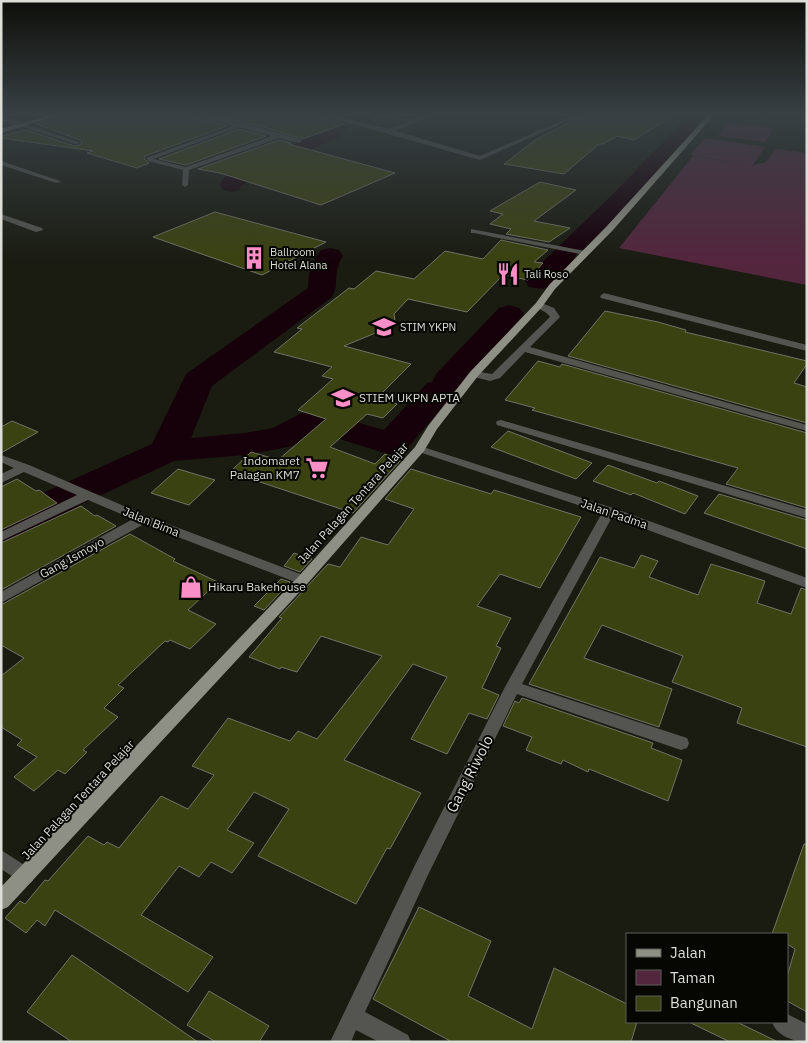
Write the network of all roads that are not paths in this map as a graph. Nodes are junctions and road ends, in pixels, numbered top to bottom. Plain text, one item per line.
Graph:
1 (1, 163) edge
2 (161, 163) edge
3 (204, 163) edge
4 (668, 163) edge
5 (186, 169) junction
6 (58, 182) dead end
7 (185, 185) dead end
8 (1, 216) edge
9 (39, 230) dead end
10 (474, 231) dead end
11 (585, 253) junction
12 (604, 296) dead end
13 (539, 305) junction
14 (807, 348) edge
15 (525, 349) junction
16 (474, 374) junction
17 (501, 423) dead end
18 (807, 428) edge
19 (420, 448) junction
20 (1, 458) edge
21 (25, 466) junction
22 (1, 479) edge
23 (83, 493) junction
24 (609, 511) junction
25 (807, 514) edge
26 (143, 519) junction
27 (1, 537) edge
28 (303, 580) junction
29 (807, 583) edge
30 (1, 598) edge
31 (513, 688) junction
32 (681, 744) dead end
33 (1, 858) edge
34 (26, 876) junction
35 (1, 901) edge
36 (352, 1017) junction
37 (784, 1023) edge
38 (807, 1036) edge
39 (340, 1042) edge
40 (402, 1042) edge

1 - 6 street
2 - 5 street
3 - 5 street
4 - 11 main road, Jalan Palagan Tentara Pelajar
5 - 7 street
8 - 9 street
10 - 11 street
11 - 13 main road, Jalan Palagan Tentara Pelajar
12 - 14 street
13 - 15 street
13 - 16 main road, Jalan Palagan Tentara Pelajar
15 - 16 street
15 - 18 street
16 - 19 main road, Jalan Palagan Tentara Pelajar
17 - 25 street
19 - 24 street, Jalan Padma
19 - 28 main road, Jalan Palagan Tentara Pelajar
20 - 21 street, Jalan Bima
21 - 22 street
21 - 23 street, Jalan Bima
23 - 26 street, Jalan Bima
23 - 27 street
24 - 29 street, Jalan Padma
24 - 31 street, Gang Riwolo
26 - 28 street, Jalan Bima
26 - 30 street, Gang Ismoyo
28 - 34 main road, Jalan Palagan Tentara Pelajar
31 - 32 street
31 - 36 street, Gang Riwolo
33 - 34 street
34 - 35 main road, Jalan Palagan Tentara Pelajar
36 - 39 street, Gang Riwolo
36 - 40 street
37 - 38 street

